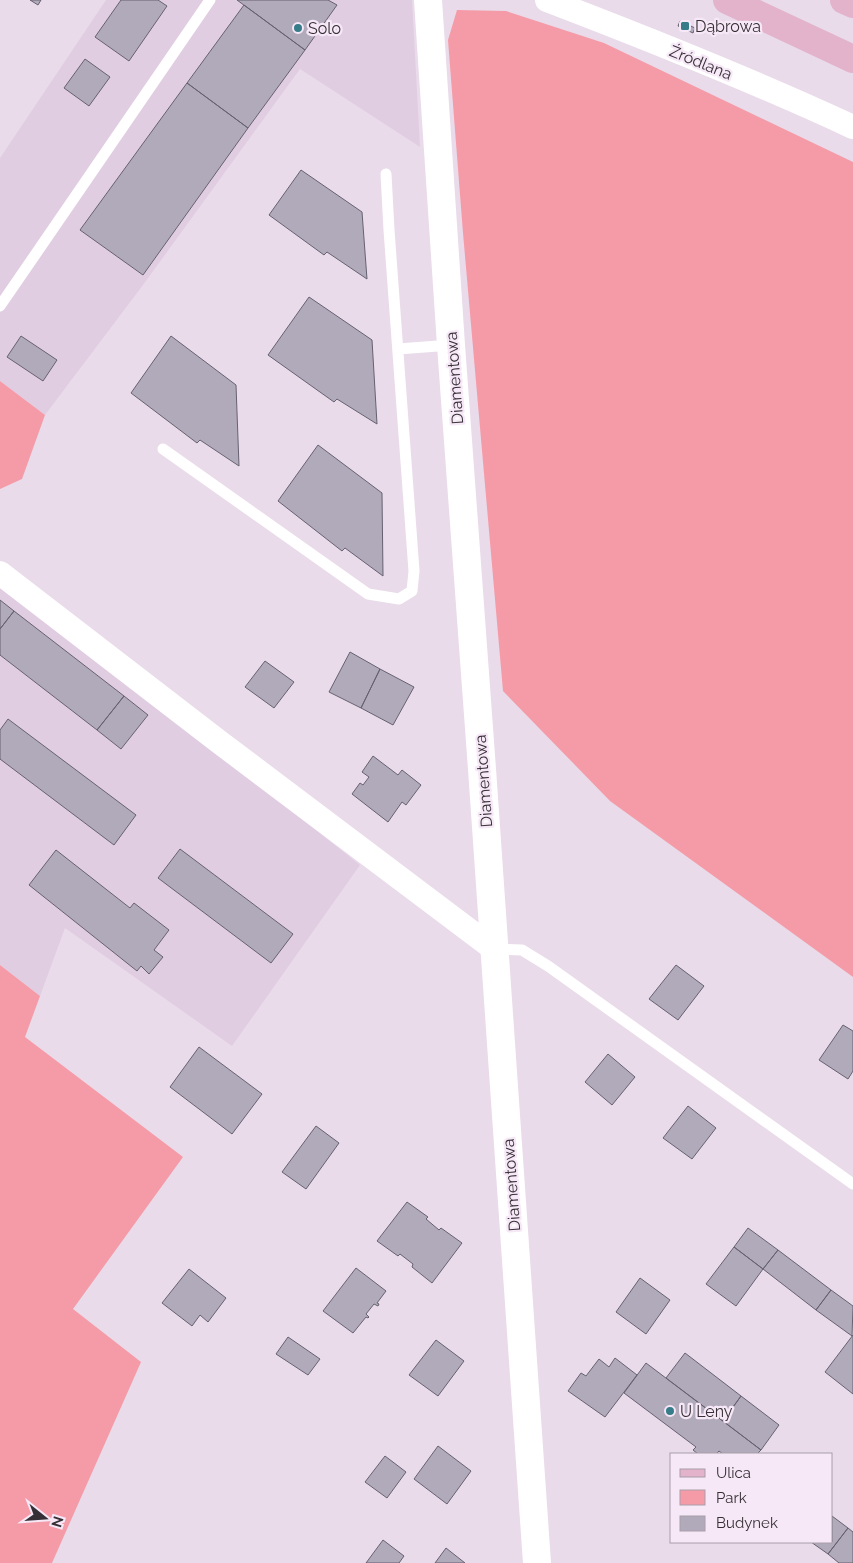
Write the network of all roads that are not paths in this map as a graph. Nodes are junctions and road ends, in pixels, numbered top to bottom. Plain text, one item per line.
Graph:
1 (210, 0) edge
2 (428, 0) edge
3 (547, 0) edge
4 (727, 0) edge
5 (844, 0) edge
6 (853, 4) edge
7 (853, 59) edge
8 (853, 127) edge
9 (386, 174) dead end
10 (0, 306) edge
11 (451, 345) junction
12 (398, 350) junction
13 (163, 449) dead end
14 (0, 573) edge
15 (494, 949) junction
16 (853, 1184) edge
17 (537, 1563) edge

1 - 10 lane
2 - 11 street, Diamentowa
3 - 8 street, Źródlana
4 - 7 main road
5 - 6 main road
9 - 12 lane
11 - 12 lane
11 - 15 street, Diamentowa
12 - 13 lane
14 - 15 street
15 - 16 lane
15 - 17 street, Diamentowa

